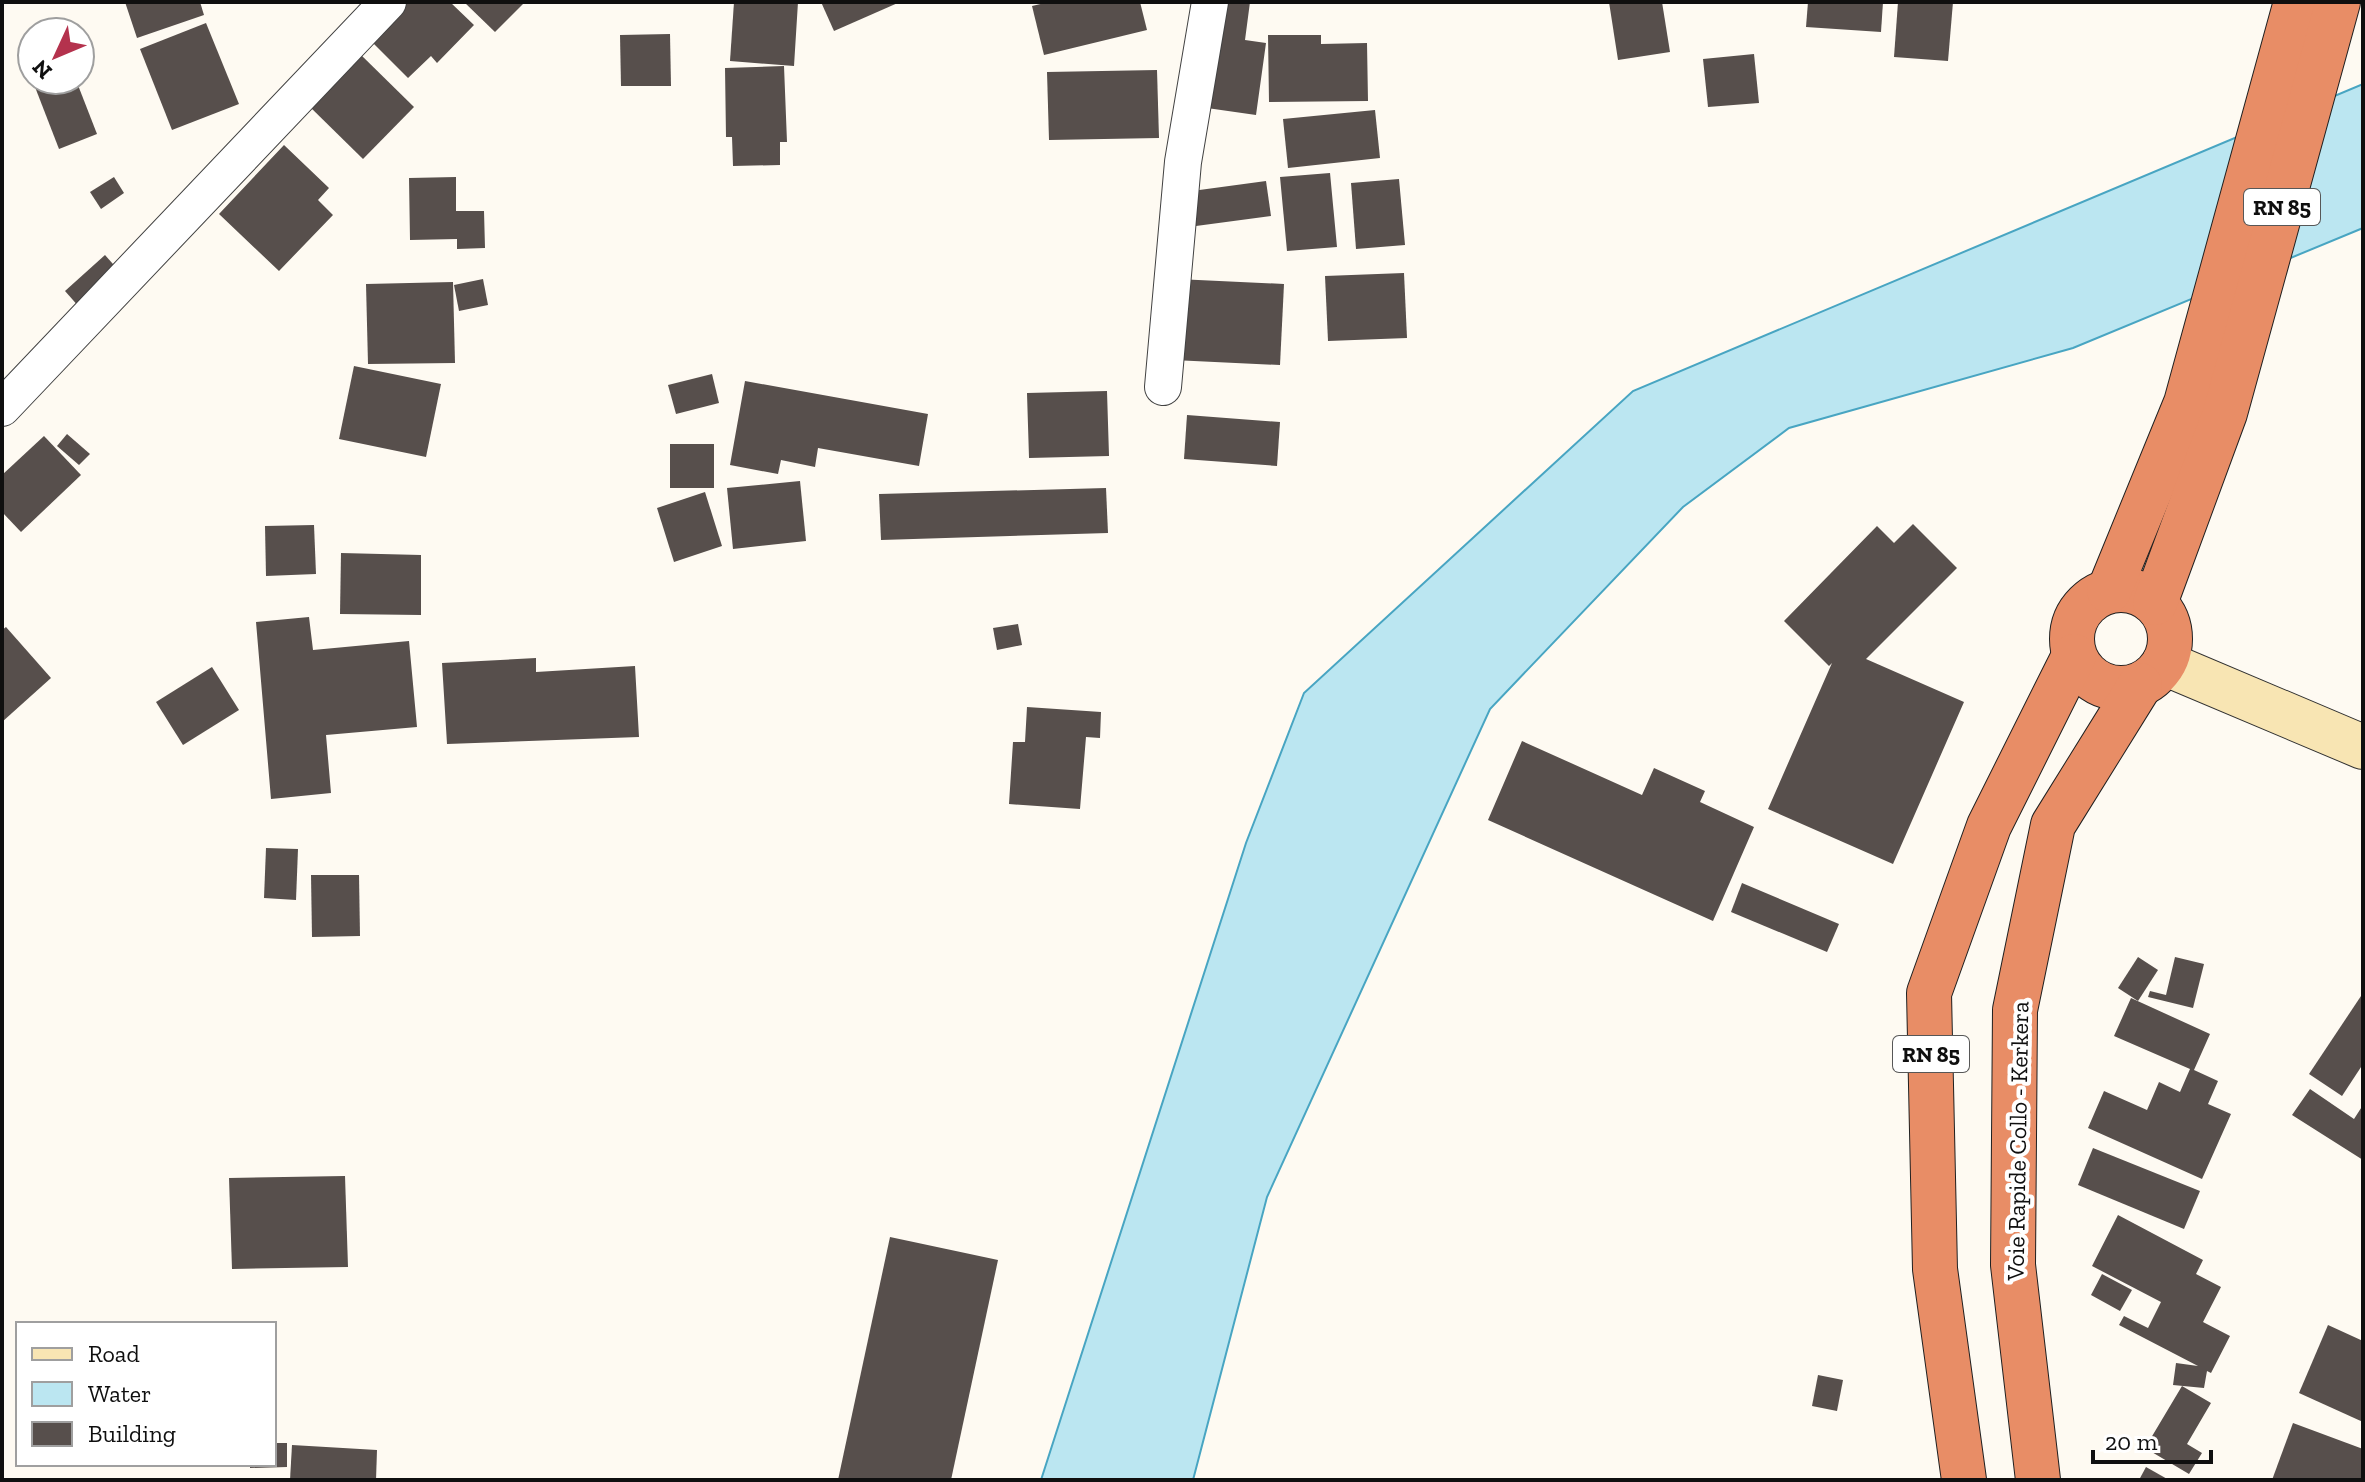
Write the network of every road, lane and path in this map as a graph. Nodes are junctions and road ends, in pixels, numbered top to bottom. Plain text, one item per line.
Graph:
1 (388, 2) edge
2 (1210, 2) edge
3 (2296, 2) edge
4 (2338, 2) edge
5 (1163, 387) dead end
6 (2, 408) edge
7 (2206, 408) junction
8 (2109, 591) junction
9 (2155, 603) junction
10 (2074, 656) junction
11 (2152, 674) junction
12 (2363, 747) edge
13 (1964, 1480) edge
14 (2038, 1480) edge

1 - 6 street
2 - 5 street
3 - 7 highway, RN 85
4 - 7 highway, RN 85
7 - 8 highway, RN 85
7 - 9 highway, RN 85
8 - 9 highway
8 - 10 highway
9 - 11 highway
10 - 11 highway
10 - 13 highway, RN 85
11 - 12 main road
11 - 14 highway, Voie Rapide Collo - Kerkera

